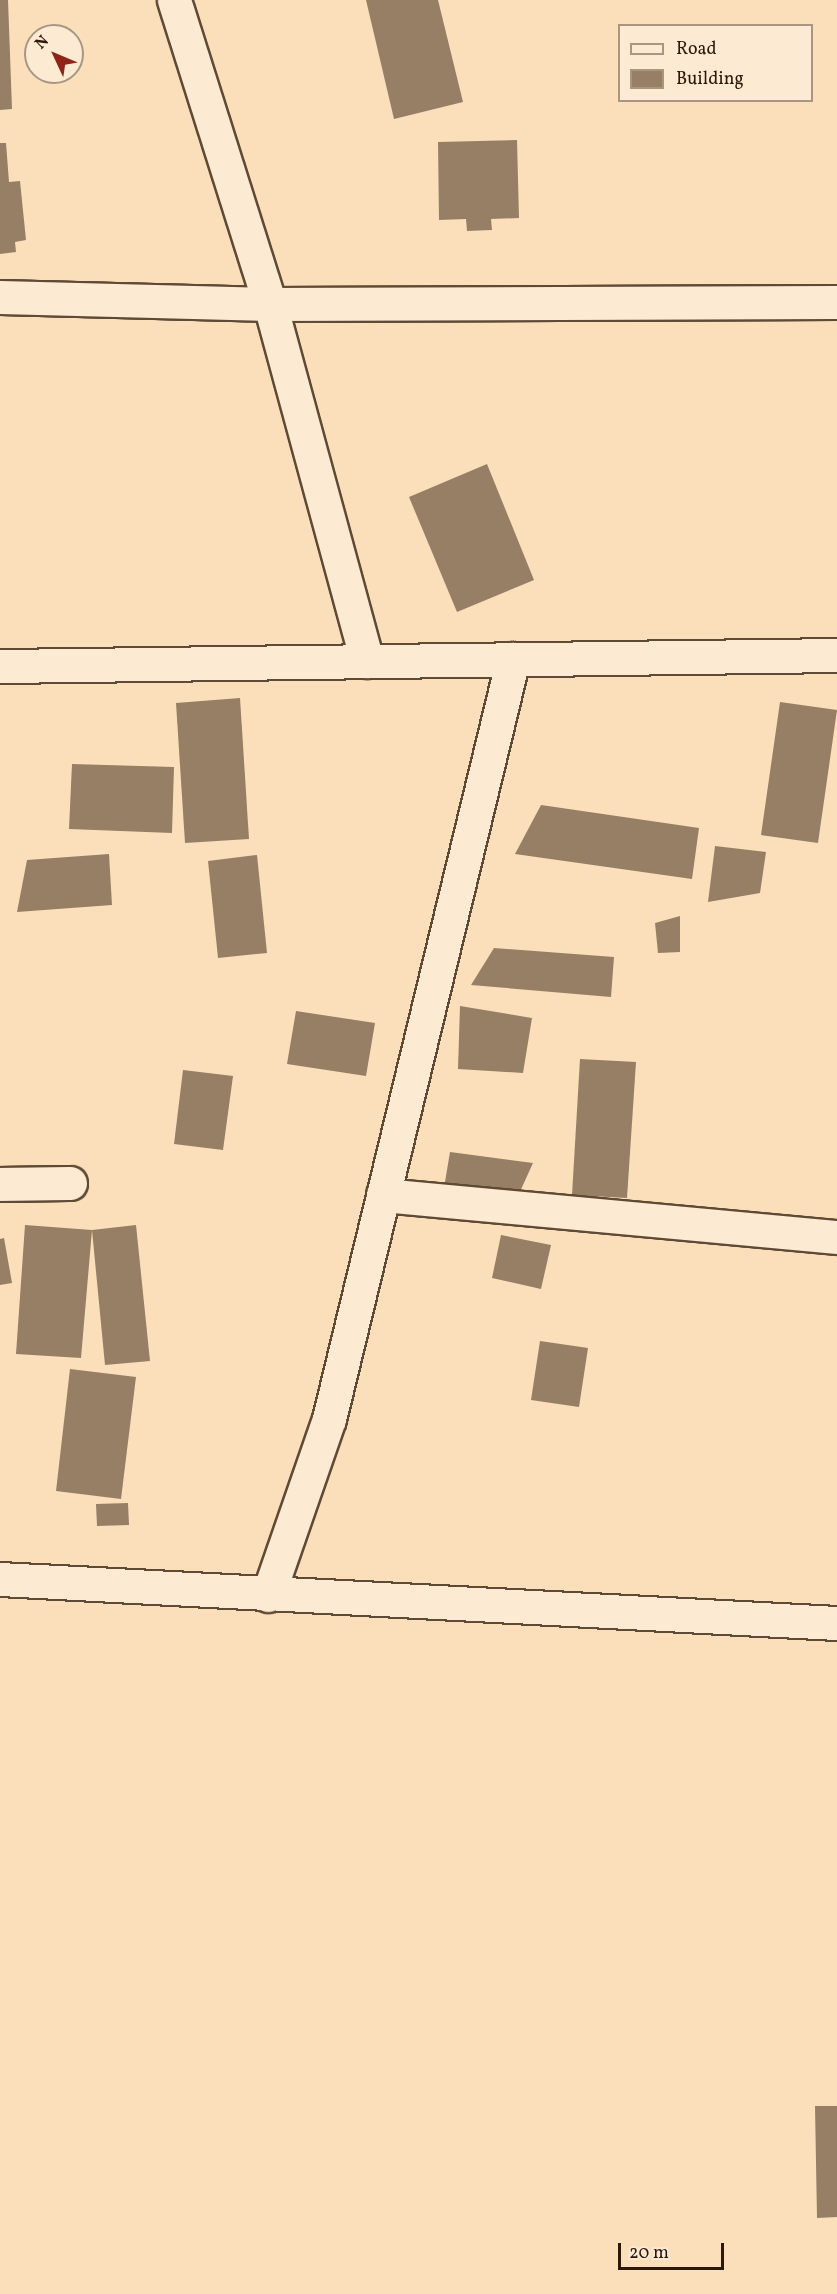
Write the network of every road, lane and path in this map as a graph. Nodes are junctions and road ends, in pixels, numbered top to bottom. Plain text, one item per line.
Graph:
1 (174, 0) edge
2 (0, 297) edge
3 (837, 302) edge
4 (270, 304) junction
5 (837, 656) edge
6 (513, 659) junction
7 (367, 661) junction
8 (0, 666) edge
9 (70, 1183) dead end
10 (0, 1184) edge
11 (383, 1195) junction
12 (837, 1237) edge
13 (0, 1579) edge
14 (268, 1595) junction
15 (837, 1623) edge

1 - 4 street
2 - 4 street
3 - 4 street
4 - 7 street
5 - 6 street
6 - 7 street
6 - 11 street
7 - 8 street
9 - 10 street
11 - 12 street
11 - 14 street
13 - 14 street
14 - 15 street

